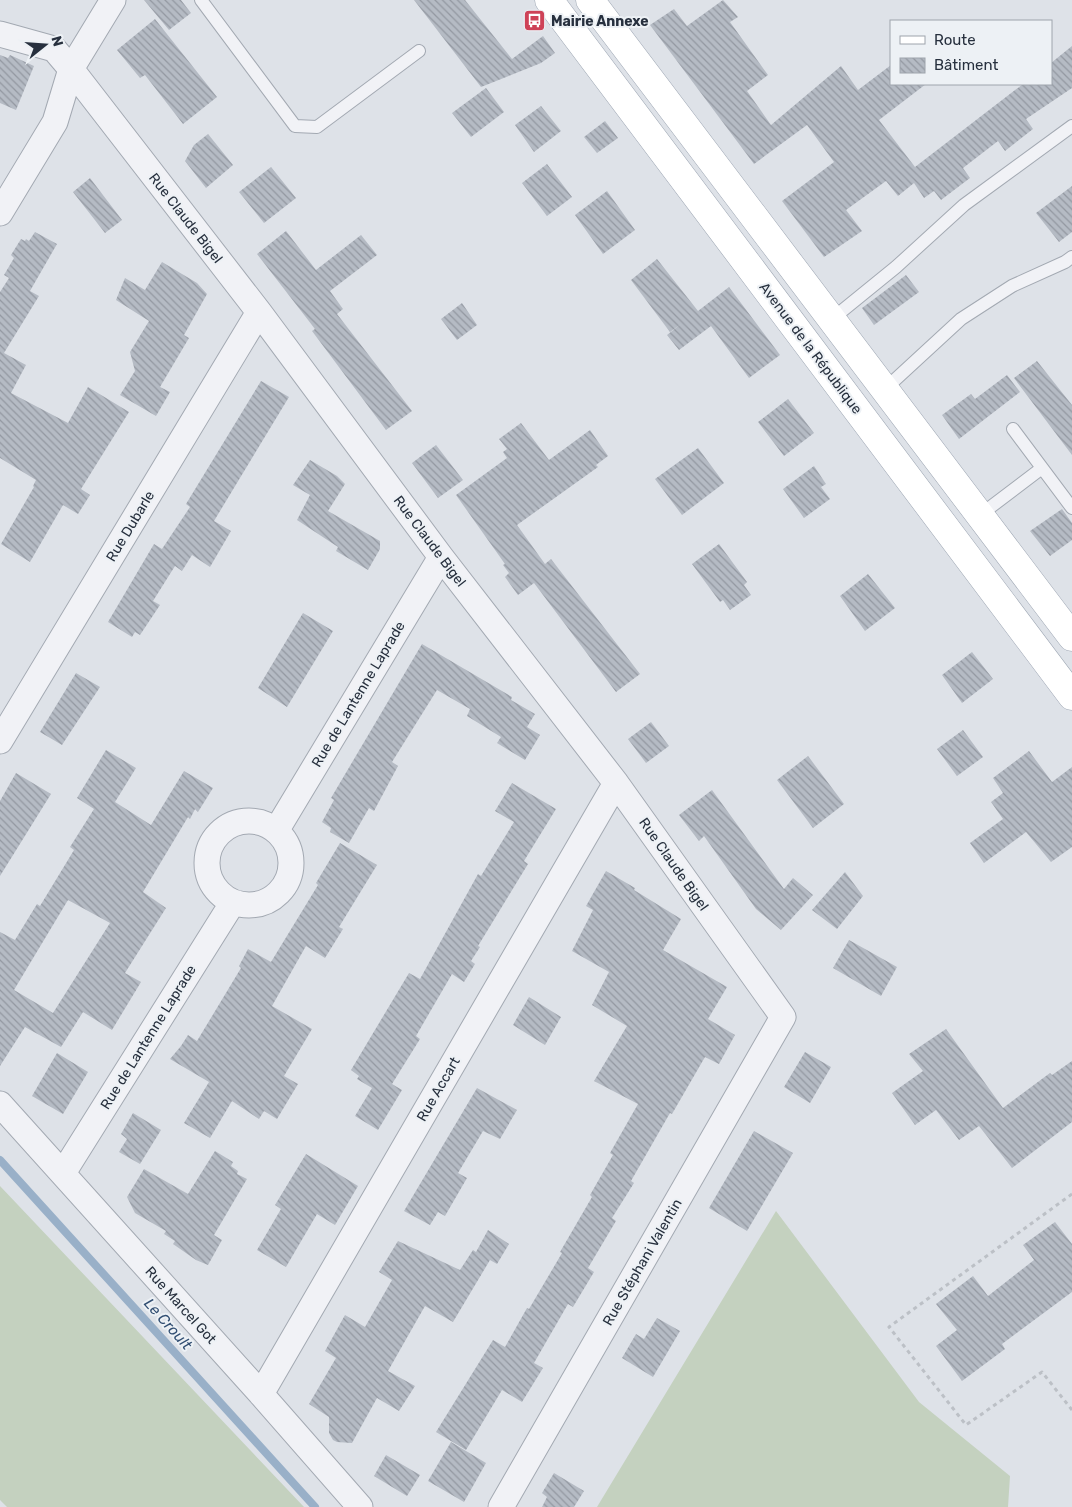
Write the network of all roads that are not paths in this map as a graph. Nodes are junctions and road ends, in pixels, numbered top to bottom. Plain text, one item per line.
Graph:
1 (113, 0) edge
2 (201, 0) edge
3 (549, 0) edge
4 (590, 0) edge
5 (0, 34) edge
6 (419, 51) dead end
7 (71, 69) junction
8 (1072, 126) edge
9 (0, 213) edge
10 (1072, 257) edge
11 (259, 312) junction
12 (832, 319) junction
13 (884, 389) junction
14 (1012, 429) dead end
15 (1042, 468) junction
16 (1072, 508) edge
17 (980, 515) junction
18 (441, 557) junction
19 (1072, 637) edge
20 (1072, 696) edge
21 (0, 741) edge
22 (616, 783) junction
23 (276, 831) junction
24 (233, 902) junction
25 (783, 1017) joint
26 (0, 1104) edge
27 (63, 1172) junction
28 (260, 1394) junction
29 (360, 1507) edge
30 (501, 1507) edge

1 - 7 street
2 - 6 lane
3 - 20 main road, Avenue de la République
4 - 12 main road
5 - 7 street, Rue Claude Bigel
7 - 9 street
7 - 11 street, Rue Claude Bigel
8 - 12 lane
10 - 13 lane
11 - 18 street, Rue Claude Bigel
11 - 21 street, Rue Dubarle
12 - 13 main road
13 - 17 main road
14 - 15 lane
15 - 16 lane
15 - 17 lane
17 - 19 main road
18 - 22 street, Rue Claude Bigel
18 - 23 street, Rue de Lantenne Laprade
22 - 25 street, Rue Claude Bigel
22 - 28 street, Rue Accart
23 - 24 street
23 - 24 street
24 - 27 street, Rue de Lantenne Laprade
25 - 30 street, Rue Stéphani Valentin
26 - 27 street, Rue Marcel Got
27 - 28 street, Rue Marcel Got
28 - 29 street, Rue Marcel Got

